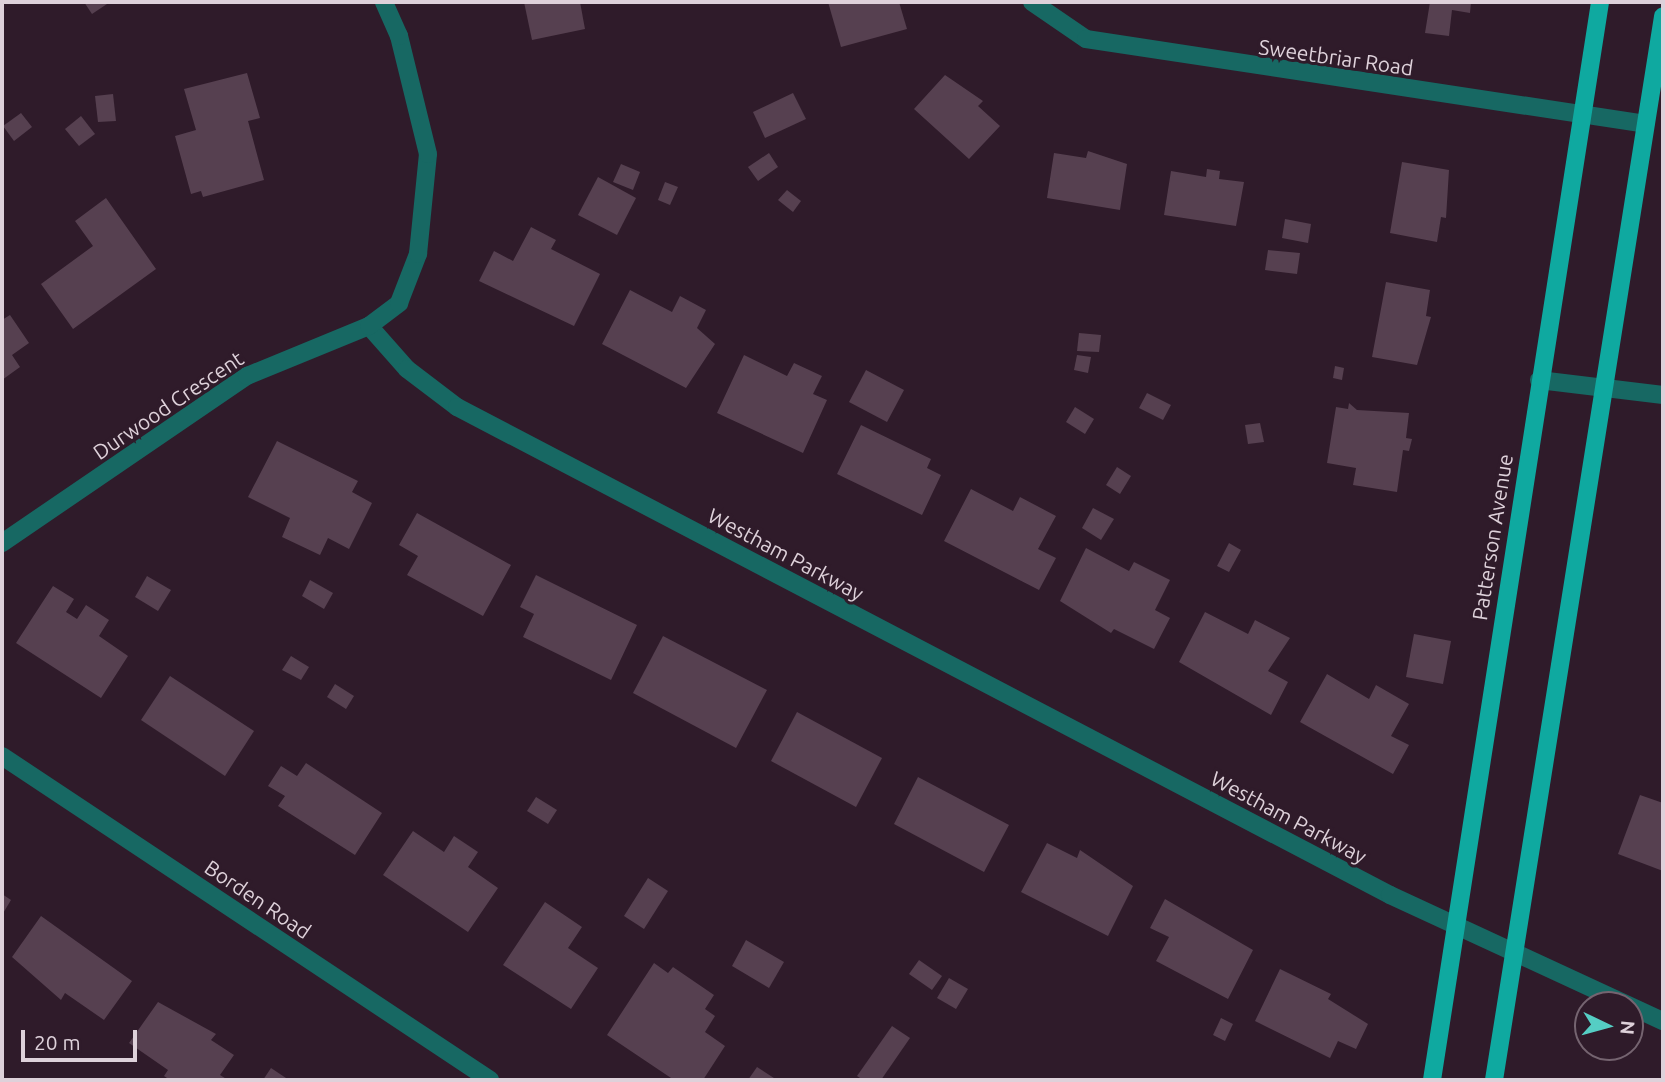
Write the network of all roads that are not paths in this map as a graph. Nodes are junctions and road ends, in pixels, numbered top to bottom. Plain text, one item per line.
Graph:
1 (384, 2) edge
2 (1032, 2) edge
3 (1600, 2) edge
4 (1663, 16) edge
5 (1582, 115) junction
6 (1646, 124) junction
7 (369, 326) junction
8 (1539, 380) junction
9 (1604, 385) junction
10 (1663, 395) edge
11 (2, 543) edge
12 (2, 756) edge
13 (1457, 923) junction
14 (1515, 949) junction
15 (1663, 1021) edge
16 (490, 1080) edge
17 (1432, 1080) edge
18 (1494, 1080) edge

1 - 7 street
2 - 5 street, Sweetbriar Road
3 - 5 main road, Patterson Avenue
4 - 6 main road
5 - 6 street, Sweetbriar Road
5 - 8 main road, Patterson Avenue
6 - 9 main road
7 - 11 street, Durwood Crescent
7 - 13 street, Westham Parkway
8 - 9 street
8 - 13 main road, Patterson Avenue
9 - 10 street
9 - 14 main road
12 - 16 street, Borden Road
13 - 14 street, Westham Parkway
13 - 17 main road, Patterson Avenue
14 - 15 street, Westham Parkway
14 - 18 main road

